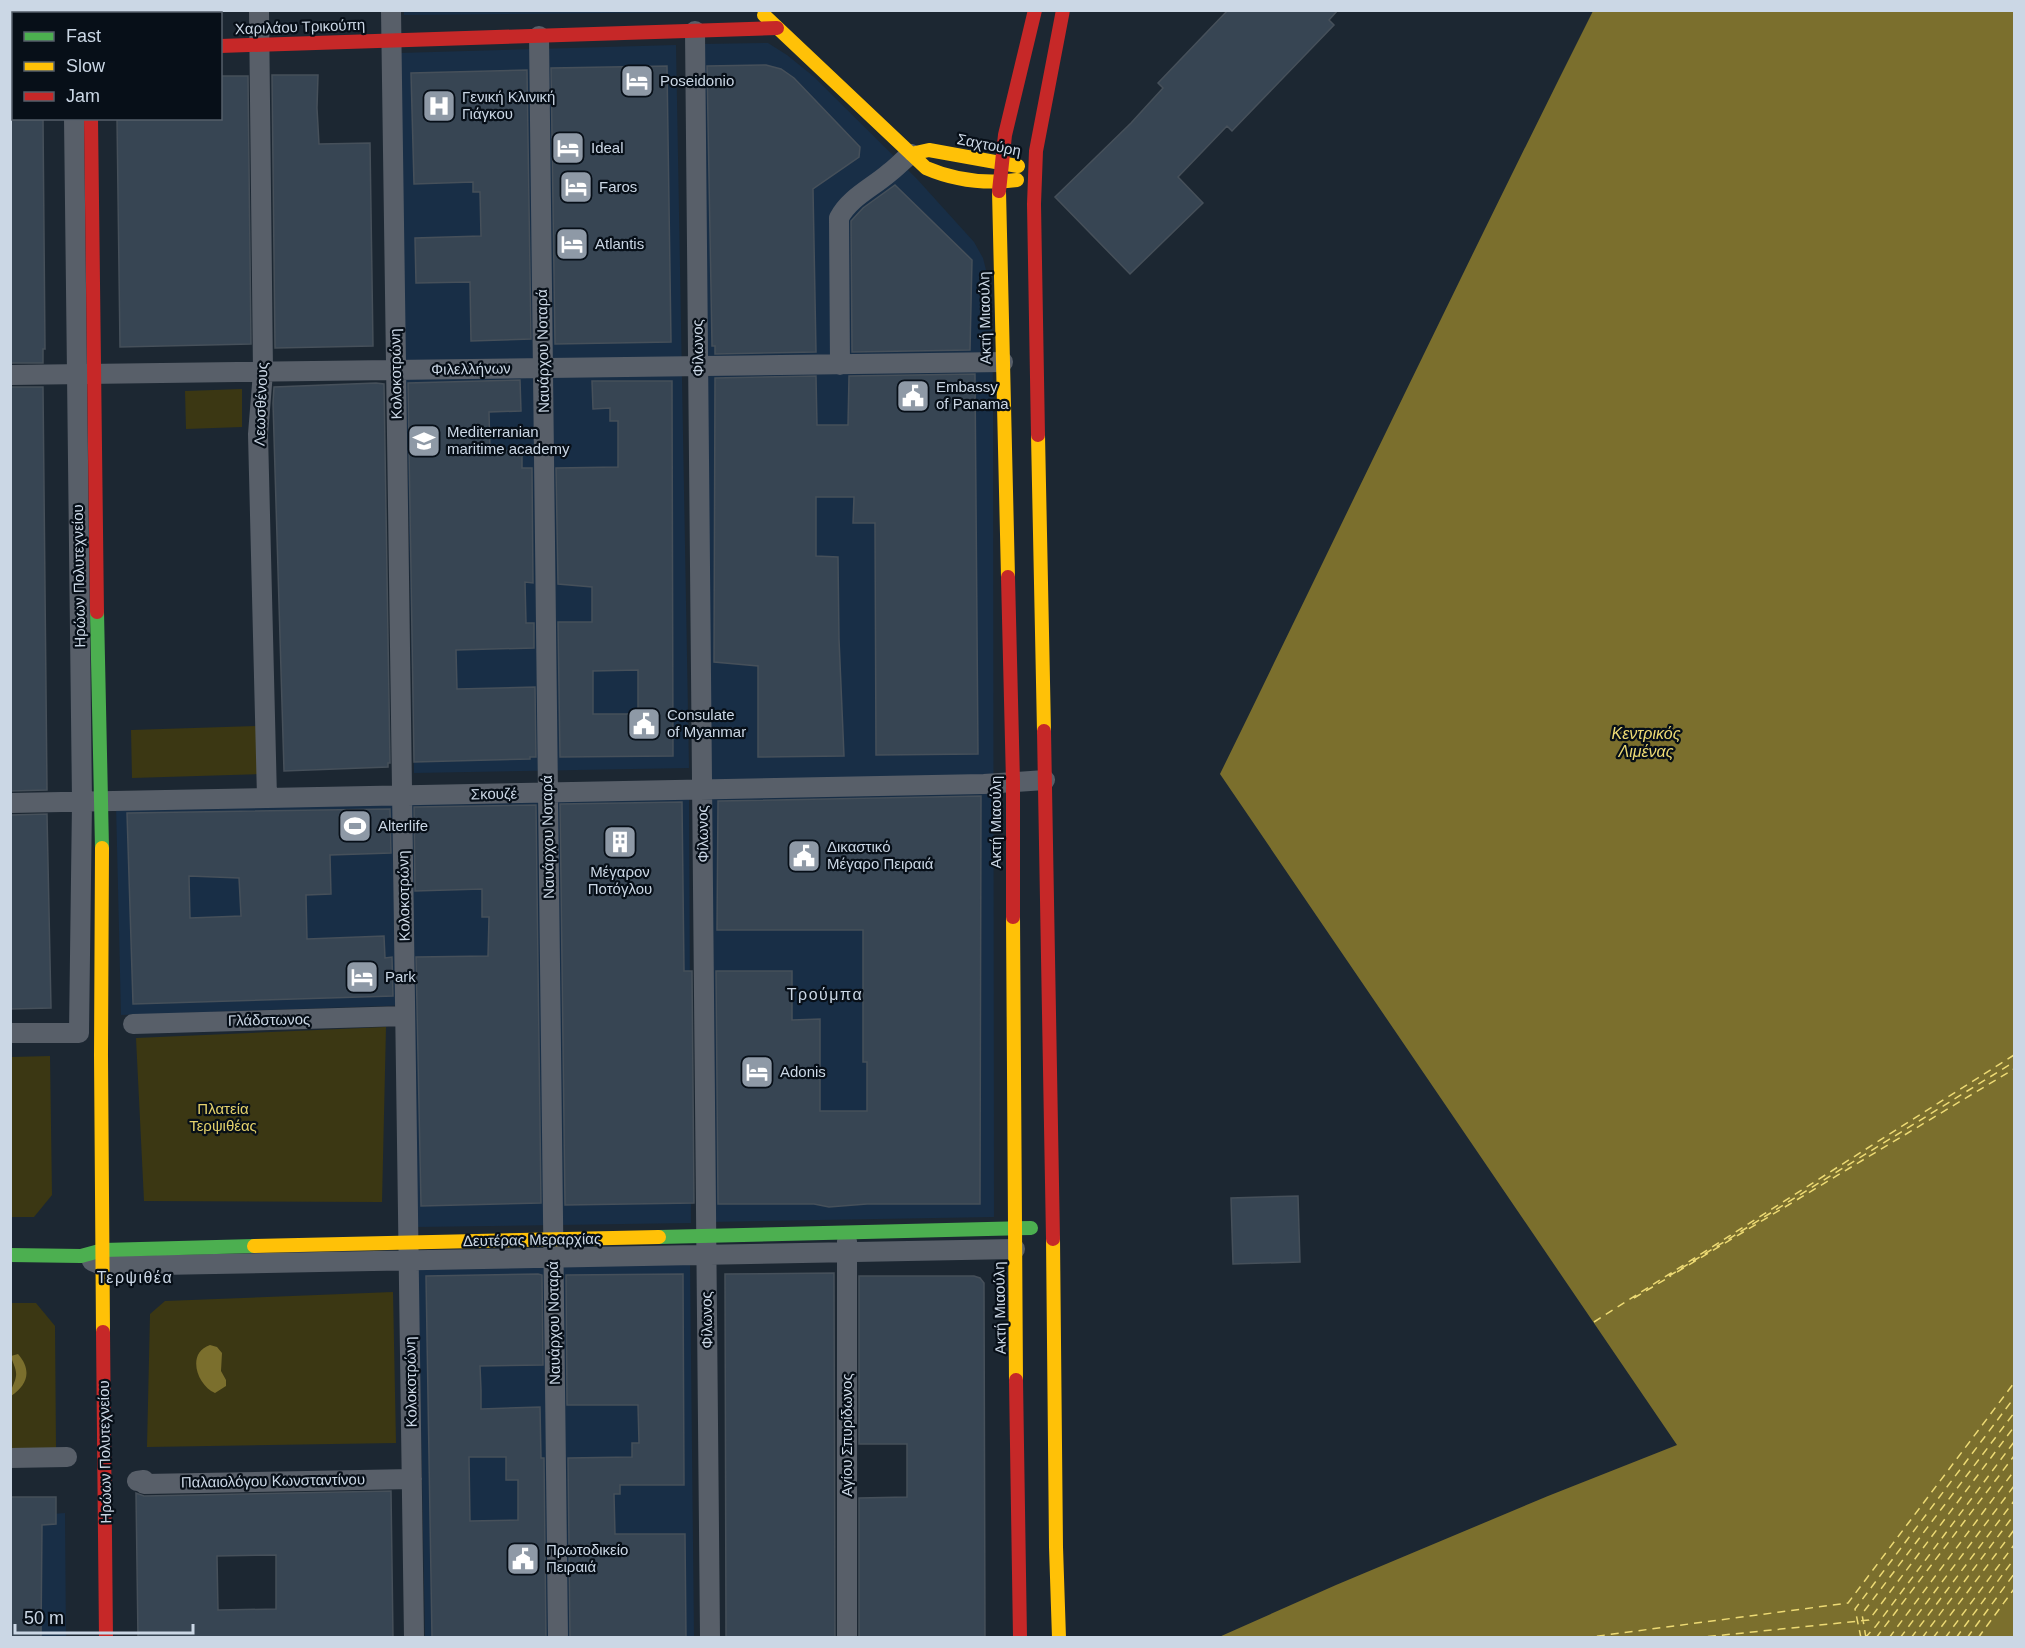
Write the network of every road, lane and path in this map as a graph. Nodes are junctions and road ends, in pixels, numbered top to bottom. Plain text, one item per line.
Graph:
1 (259, 10) edge
2 (391, 10) edge
3 (759, 10) edge
4 (1035, 10) edge
5 (1063, 10) edge
6 (777, 28) junction
7 (695, 31) junction
8 (539, 36) junction
9 (391, 41) junction
10 (260, 45) junction
11 (222, 46) edge
12 (74, 120) edge
13 (91, 120) edge
14 (911, 154) junction
15 (1001, 164) junction
16 (1035, 173) junction
17 (999, 182) junction
18 (1003, 362) junction
19 (840, 365) junction
20 (698, 366) junction
21 (543, 368) junction
22 (396, 370) junction
23 (263, 372) junction
24 (86, 374) junction
25 (10, 375) edge
26 (1045, 780) junction
27 (1013, 782) junction
28 (702, 790) junction
29 (548, 793) junction
30 (402, 796) junction
31 (267, 798) junction
32 (82, 802) junction
33 (102, 802) junction
34 (10, 803) edge
35 (405, 1016) junction
36 (133, 1024) dead end
37 (10, 1033) edge
38 (1053, 1227) junction
39 (1014, 1228) junction
40 (847, 1232) junction
41 (707, 1245) junction
42 (553, 1248) junction
43 (1015, 1249) junction
44 (409, 1251) junction
45 (847, 1252) junction
46 (10, 1255) edge
47 (81, 1256) joint
48 (104, 1258) junction
49 (67, 1457) dead end
50 (10, 1458) edge
51 (412, 1479) junction
52 (137, 1480) dead end
53 (106, 1638) edge
54 (414, 1638) edge
55 (558, 1638) edge
56 (710, 1638) edge
57 (847, 1638) edge
58 (1020, 1638) edge
59 (1059, 1638) edge

1 - 10 street, Λεωσθένους
2 - 9 street, Κολοκοτρώνη
3 - 6 main road, Σαχτούρη
4 - 15 main road, Ακτή Μιαούλη
5 - 16 main road
6 - 7 main road, Χαριλάου Τρικούπη
6 - 14 main road, Σαχτούρη
7 - 8 main road, Χαριλάου Τρικούπη
7 - 20 street, Φίλωνος
8 - 9 main road, Χαριλάου Τρικούπη
8 - 21 street, Ναυάρχου Νοταρά
9 - 10 main road, Χαριλάου Τρικούπη
9 - 22 street, Κολοκοτρώνη
10 - 11 main road, Χαριλάου Τρικούπη
10 - 23 street, Λεωσθένους
12 - 24 street, Ηρώων Πολυτεχνείου
13 - 24 main road, Ηρώων Πολυτεχνείου
14 - 15 main road, Σαχτούρη
14 - 17 main road, Σαχτούρη
14 - 19 street
15 - 16 main road, Σαχτούρη
15 - 17 main road, Ακτή Μιαούλη
16 - 17 main road, Σαχτούρη
16 - 26 main road
17 - 18 main road, Ακτή Μιαούλη
18 - 19 street, Φιλελλήνων
18 - 27 main road, Ακτή Μιαούλη
19 - 20 street, Φιλελλήνων
20 - 21 street, Φιλελλήνων
20 - 28 street, Φίλωνος
21 - 22 street, Φιλελλήνων
21 - 29 street, Ναυάρχου Νοταρά
22 - 23 street, Φιλελλήνων
22 - 30 street, Κολοκοτρώνη
23 - 24 street, Φιλελλήνων
23 - 31 street, Λεωσθένους
24 - 25 street, Φιλελλήνων
24 - 32 street, Ηρώων Πολυτεχνείου
24 - 33 main road, Ηρώων Πολυτεχνείου
26 - 27 street, Σκουζέ
26 - 38 main road
27 - 28 street, Σκουζέ
27 - 39 main road, Ακτή Μιαούλη
28 - 29 street, Σκουζέ
28 - 41 street, Φίλωνος
29 - 30 street, Σκουζέ
29 - 42 street, Ναυάρχου Νοταρά
30 - 31 street, Σκουζέ
30 - 35 street, Κολοκοτρώνη
31 - 33 street, Σκουζέ
32 - 33 street, Σκουζέ
32 - 34 street, Σκουζέ
32 - 37 street, Ηρώων Πολυτεχνείου
33 - 48 main road, Ηρώων Πολυτεχνείου
35 - 36 street, Γλάδστωνος
35 - 44 street, Κολοκοτρώνη
38 - 39 main road, Δευτέρας Μεραρχίας
38 - 59 main road
39 - 40 main road, Δευτέρας Μεραρχίας
39 - 43 main road, Ακτή Μιαούλη
40 - 41 main road, Δευτέρας Μεραρχίας
40 - 45 street, Αγίου Σπυρίδωνος
41 - 42 street, Δευτέρας Μεραρχίας
41 - 45 street, Δευτέρας Μεραρχίας
41 - 56 street, Φίλωνος
42 - 44 street, Δευτέρας Μεραρχίας
42 - 55 street, Ναυάρχου Νοταρά
43 - 45 street, Δευτέρας Μεραρχίας
43 - 58 main road, Ακτή Μιαούλη
44 - 48 street, Δευτέρας Μεραρχίας
44 - 51 street, Κολοκοτρώνη
45 - 57 street, Αγίου Σπυρίδωνος
46 - 47 main road
47 - 48 street
48 - 53 main road, Ηρώων Πολυτεχνείου
49 - 50 street
51 - 52 street, Παλαιολόγου Κωνσταντίνου
51 - 54 street, Κολοκοτρώνη

